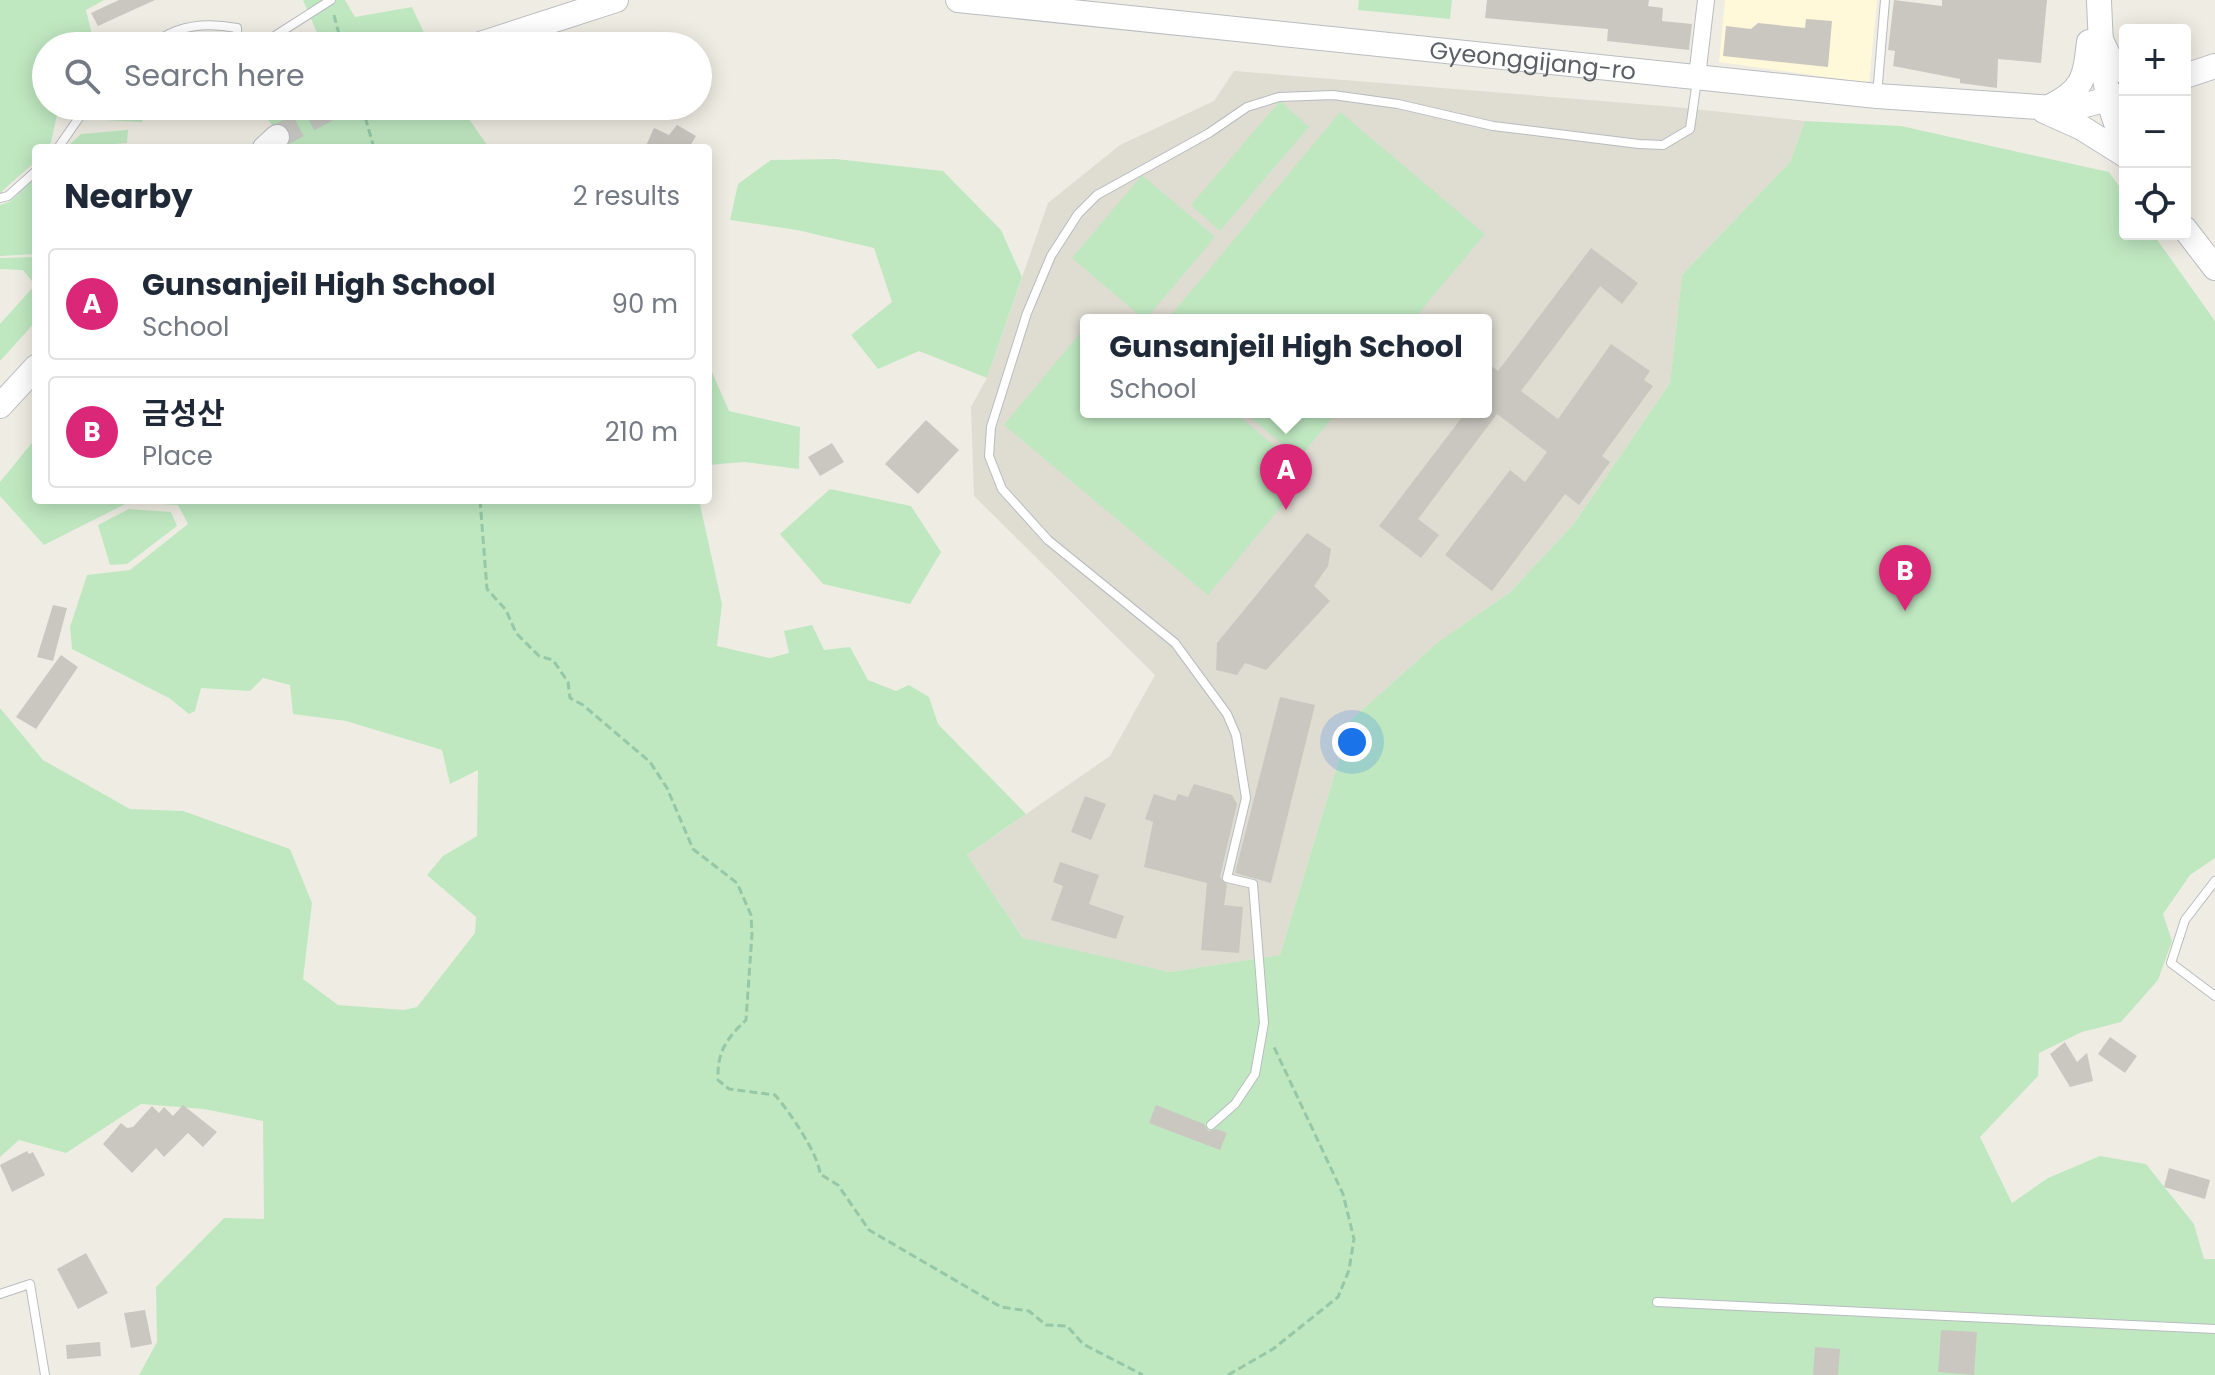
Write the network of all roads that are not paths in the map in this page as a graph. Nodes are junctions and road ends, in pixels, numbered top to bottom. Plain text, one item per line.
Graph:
1 (331, 0) edge
2 (616, 0) edge
3 (958, 0) edge
4 (1706, 0) edge
5 (1885, 0) edge
6 (2096, 0) edge
7 (585, 4) edge
8 (178, 32) edge
9 (237, 32) edge
10 (281, 32) edge
11 (511, 32) edge
12 (2101, 40) junction
13 (2215, 66) edge
14 (2119, 68) edge
15 (2191, 74) edge
16 (1697, 77) junction
17 (1877, 96) junction
18 (2117, 98) edge
19 (2041, 108) junction
20 (77, 120) edge
21 (61, 144) edge
22 (2119, 151) edge
23 (32, 175) edge
24 (0, 198) edge
25 (2191, 237) edge
26 (2215, 268) edge
27 (32, 371) edge
28 (0, 406) edge
29 (2215, 881) edge
30 (2215, 996) edge
31 (1211, 1125) dead end
32 (0, 1294) edge
33 (1657, 1302) dead end
34 (2215, 1329) edge
35 (45, 1375) edge

1 - 10 lane
2 - 7 street
3 - 16 street, Gyeonggijang-ro
4 - 16 street
5 - 17 lane
6 - 12 street
6 - 19 street
7 - 11 street
8 - 9 lane
12 - 14 street
12 - 18 street
13 - 15 street
16 - 17 street, Gyeonggijang-ro
16 - 31 lane
17 - 19 street, Gyeonggijang-ro
18 - 19 street, Gyeonggijang-ro
19 - 22 street
20 - 21 lane
23 - 24 lane
25 - 26 street
27 - 28 street
29 - 30 lane
32 - 35 lane
33 - 34 lane

